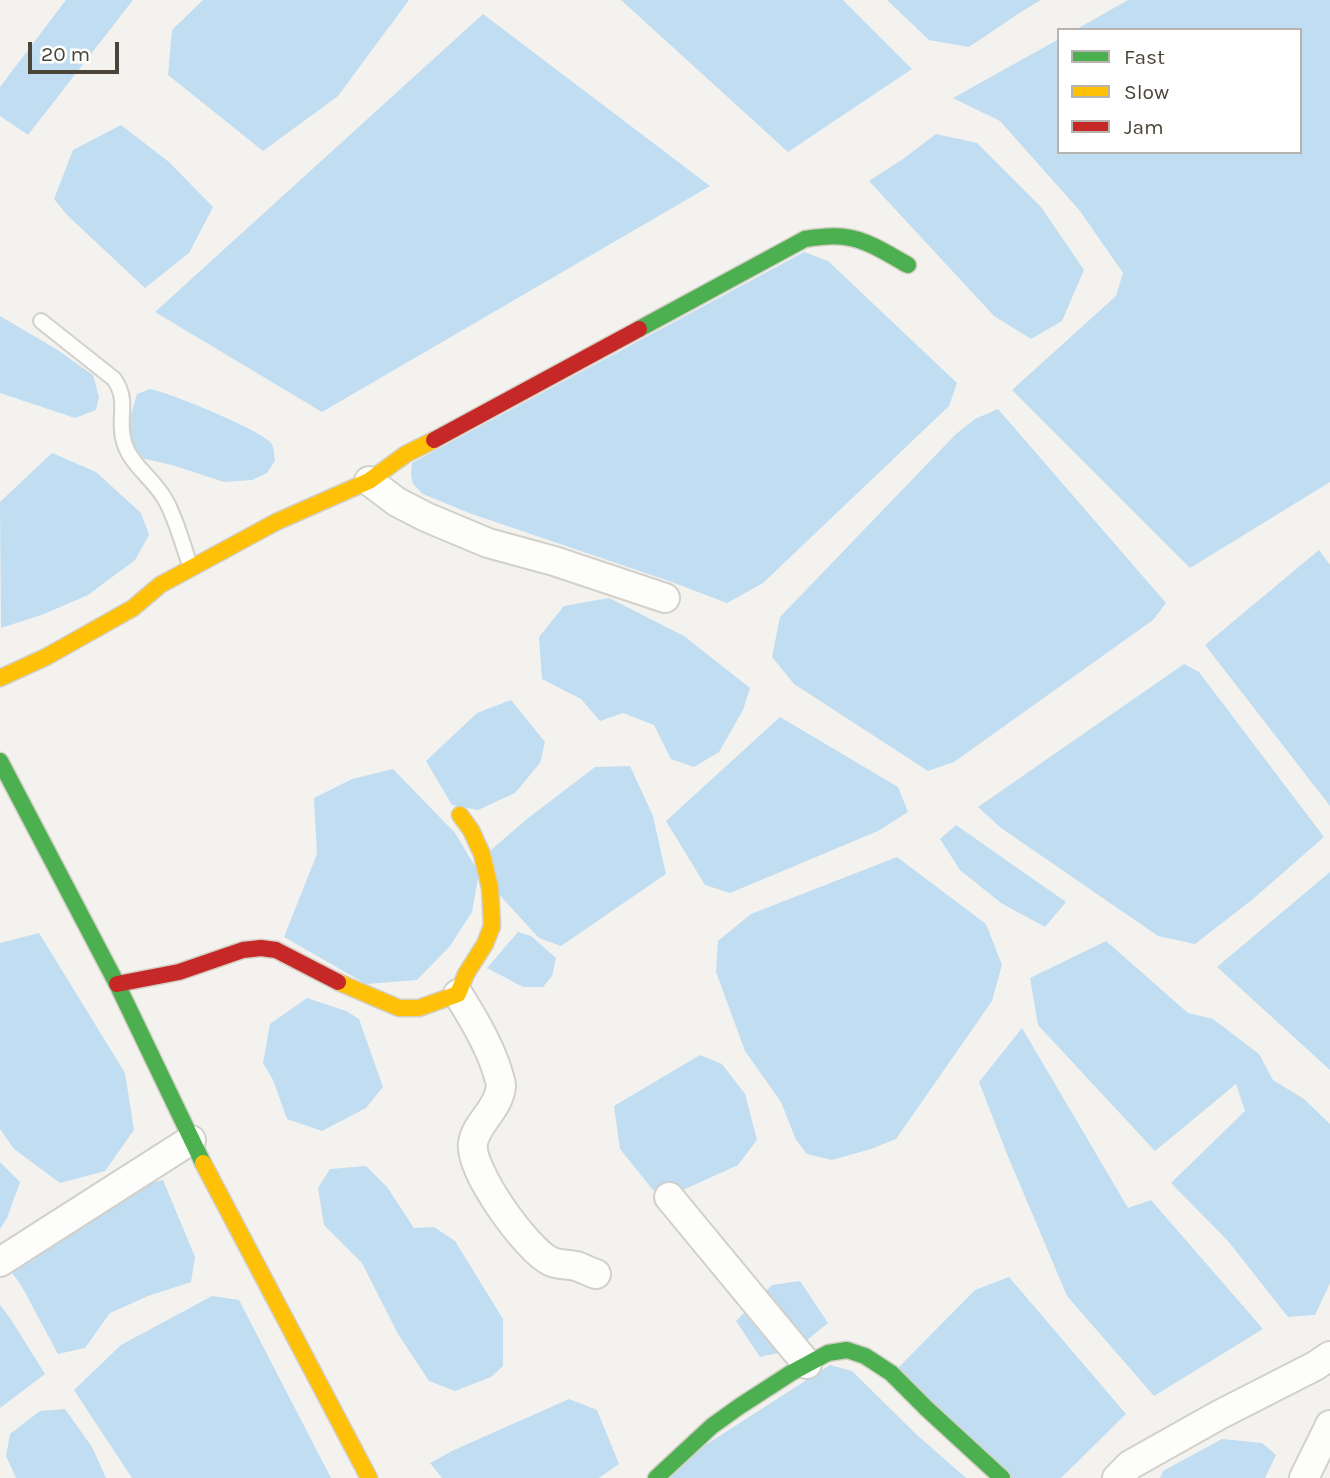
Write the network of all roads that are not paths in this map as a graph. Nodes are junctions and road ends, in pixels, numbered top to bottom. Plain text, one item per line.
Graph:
1 (908, 265) dead end
2 (41, 320) dead end
3 (369, 481) junction
4 (191, 569) junction
5 (665, 598) dead end
6 (0, 678) edge
7 (0, 761) edge
8 (460, 815) dead end
9 (117, 984) junction
10 (458, 994) junction
11 (191, 1140) junction
12 (669, 1197) dead end
13 (0, 1262) edge
14 (596, 1274) dead end
15 (1330, 1356) edge
16 (807, 1364) junction
17 (1330, 1424) edge
18 (369, 1478) edge
19 (656, 1478) edge
20 (1002, 1478) edge
21 (1117, 1478) edge
22 (1304, 1478) edge

1 - 3 street
2 - 4 lane
3 - 4 street
3 - 5 street
4 - 6 street
7 - 9 street
8 - 10 street
9 - 10 street
9 - 11 street
10 - 14 street
11 - 13 street
11 - 18 street
12 - 16 street
15 - 21 street
16 - 19 street
16 - 20 street
17 - 22 street

